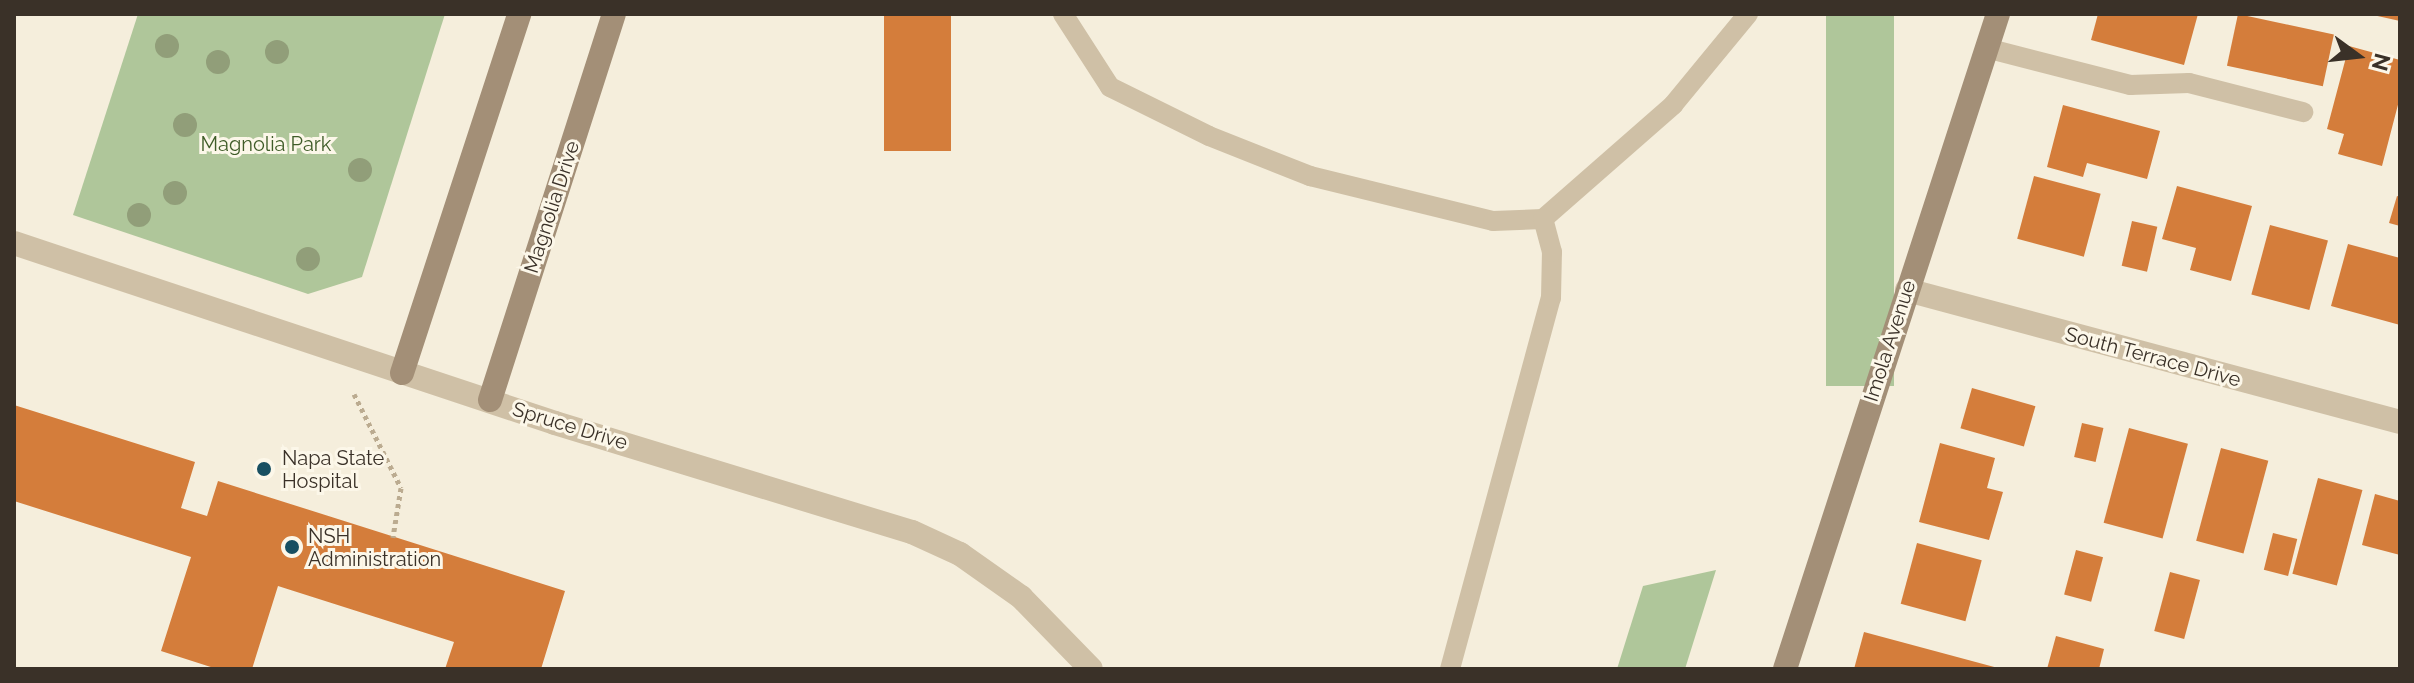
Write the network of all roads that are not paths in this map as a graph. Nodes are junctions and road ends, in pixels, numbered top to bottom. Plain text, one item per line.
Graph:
1 (519, 14) edge
2 (614, 14) edge
3 (1063, 14) edge
4 (1748, 14) edge
5 (1998, 14) edge
6 (1986, 48) junction
7 (2303, 112) dead end
8 (1543, 219) junction
9 (14, 243) edge
10 (1907, 290) junction
11 (402, 373) junction
12 (490, 400) junction
13 (2400, 422) edge
14 (1091, 669) edge
15 (1450, 669) edge
16 (1785, 669) edge

1 - 11 street
2 - 12 street, Magnolia Drive
3 - 8 lane
4 - 8 lane
5 - 6 street, Imola Avenue
6 - 7 lane
6 - 10 street, Imola Avenue
8 - 15 lane
9 - 11 street, Spruce Drive
10 - 13 street, South Terrace Drive
10 - 16 street, Imola Avenue
11 - 12 street, Spruce Drive
12 - 14 street, Spruce Drive

